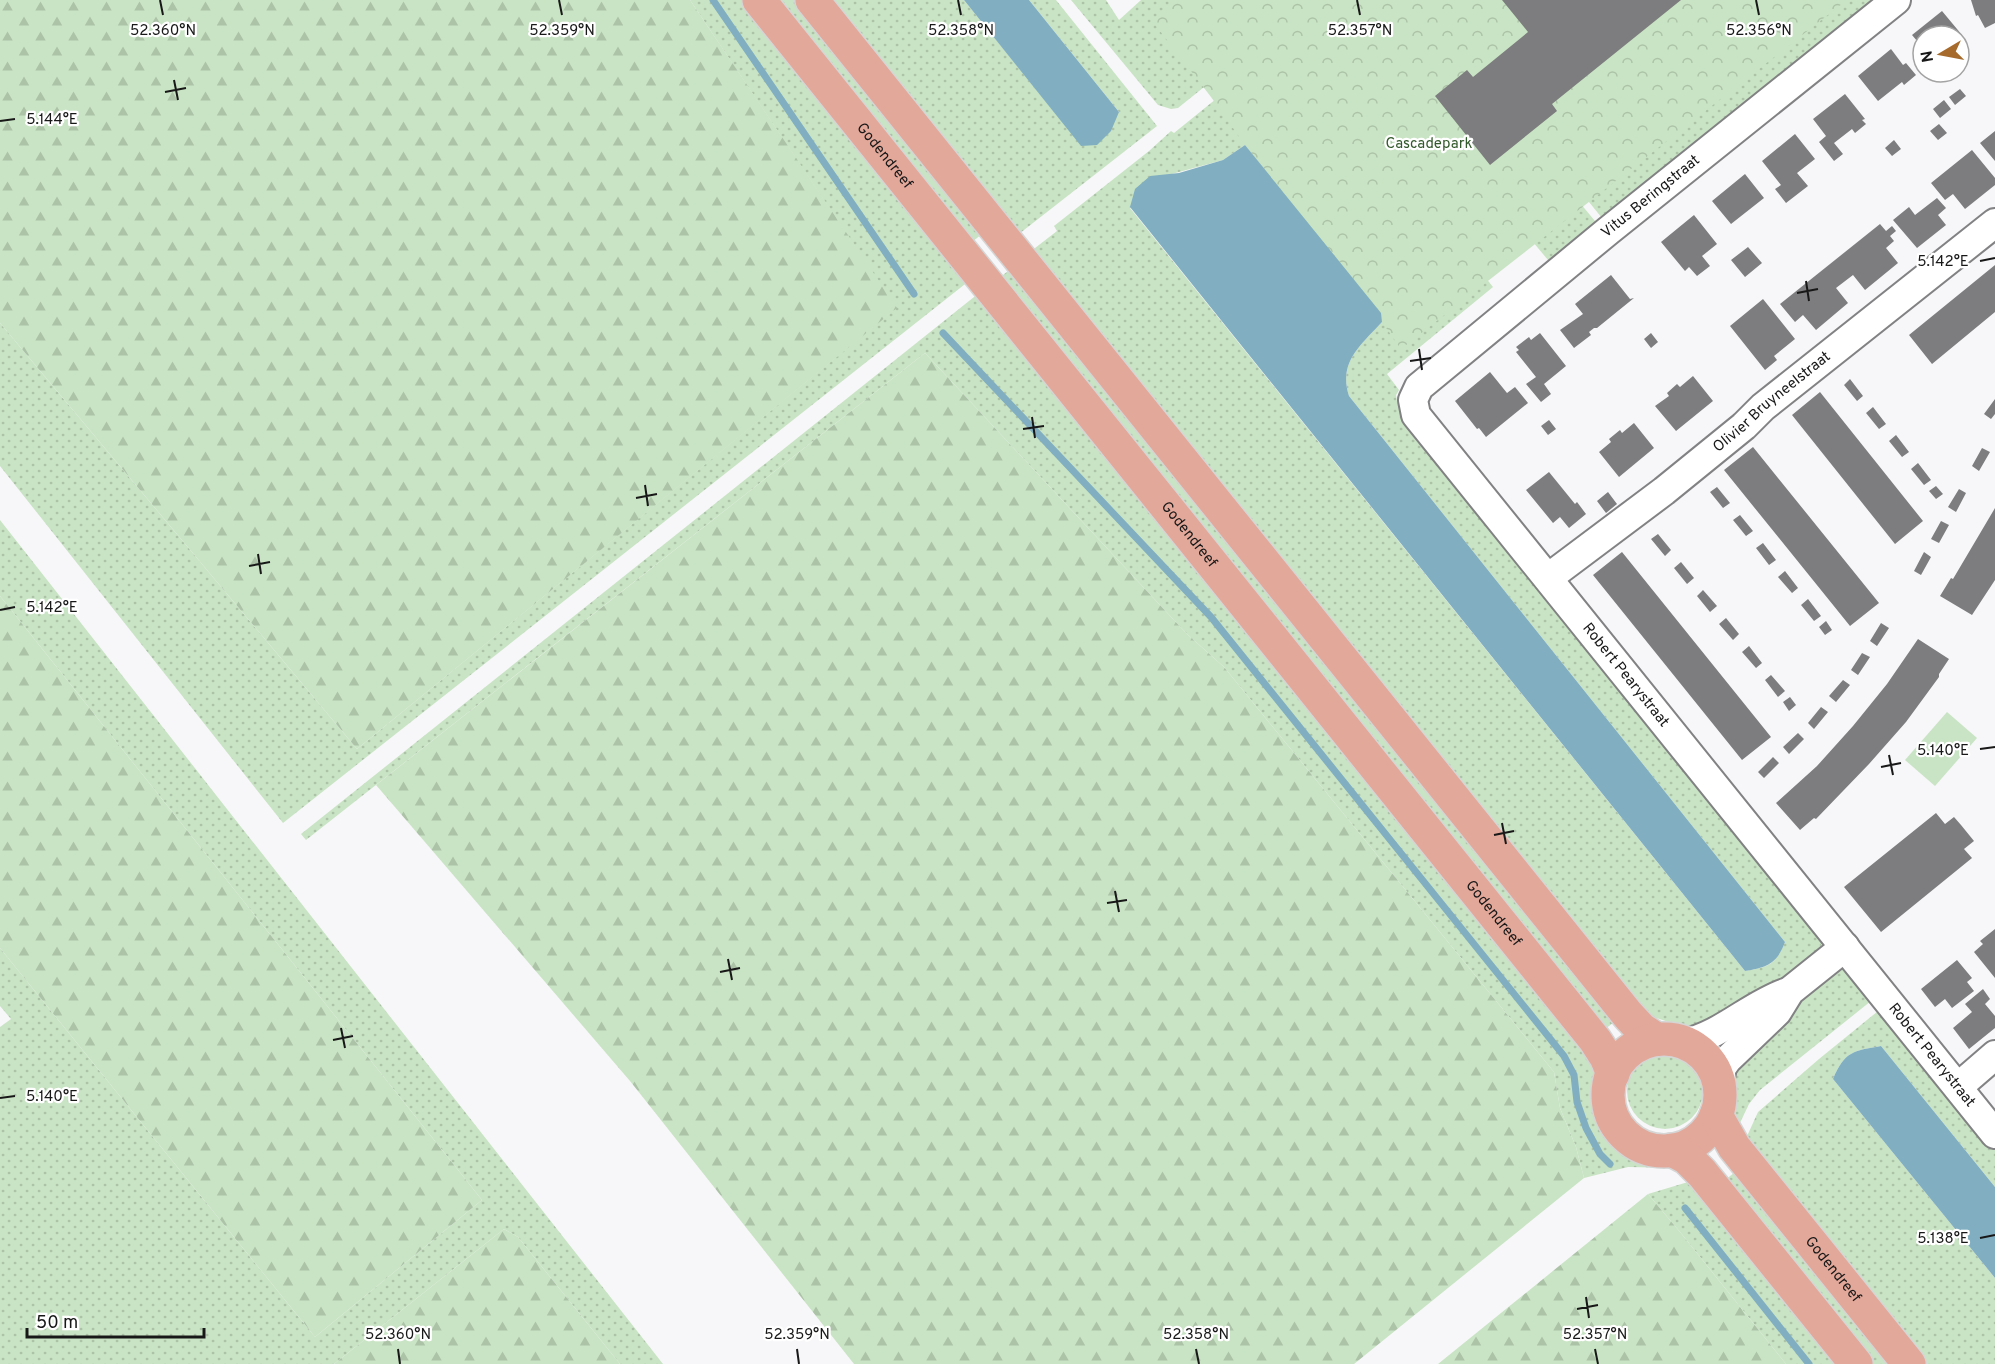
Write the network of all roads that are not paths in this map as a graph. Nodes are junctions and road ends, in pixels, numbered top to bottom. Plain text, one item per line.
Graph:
1 (759, 0) edge
2 (812, 0) edge
3 (1896, 0) edge
4 (1995, 223) edge
5 (1413, 400) joint
6 (1548, 579) junction
7 (1845, 947) junction
8 (1790, 991) junction
9 (1671, 1041) junction
10 (1995, 1055) edge
11 (1613, 1074) junction
12 (1719, 1083) junction
13 (1958, 1087) junction
14 (1716, 1115) junction
15 (1995, 1134) edge
16 (1672, 1150) junction
17 (1856, 1364) edge
18 (1909, 1364) edge

1 - 11 main road, Godendreef
2 - 9 main road
3 - 5 street, Vitus Beringstraat
4 - 6 street, Olivier Bruyneelstraat
5 - 6 street, Robert Pearystraat
6 - 7 street, Robert Pearystraat
7 - 8 street
7 - 13 street, Robert Pearystraat
8 - 9 street
8 - 12 street
9 - 11 main road
9 - 12 main road
10 - 13 street
11 - 16 main road
12 - 14 main road
13 - 15 street, Robert Pearystraat
14 - 16 main road
14 - 18 main road, Godendreef
16 - 17 main road

